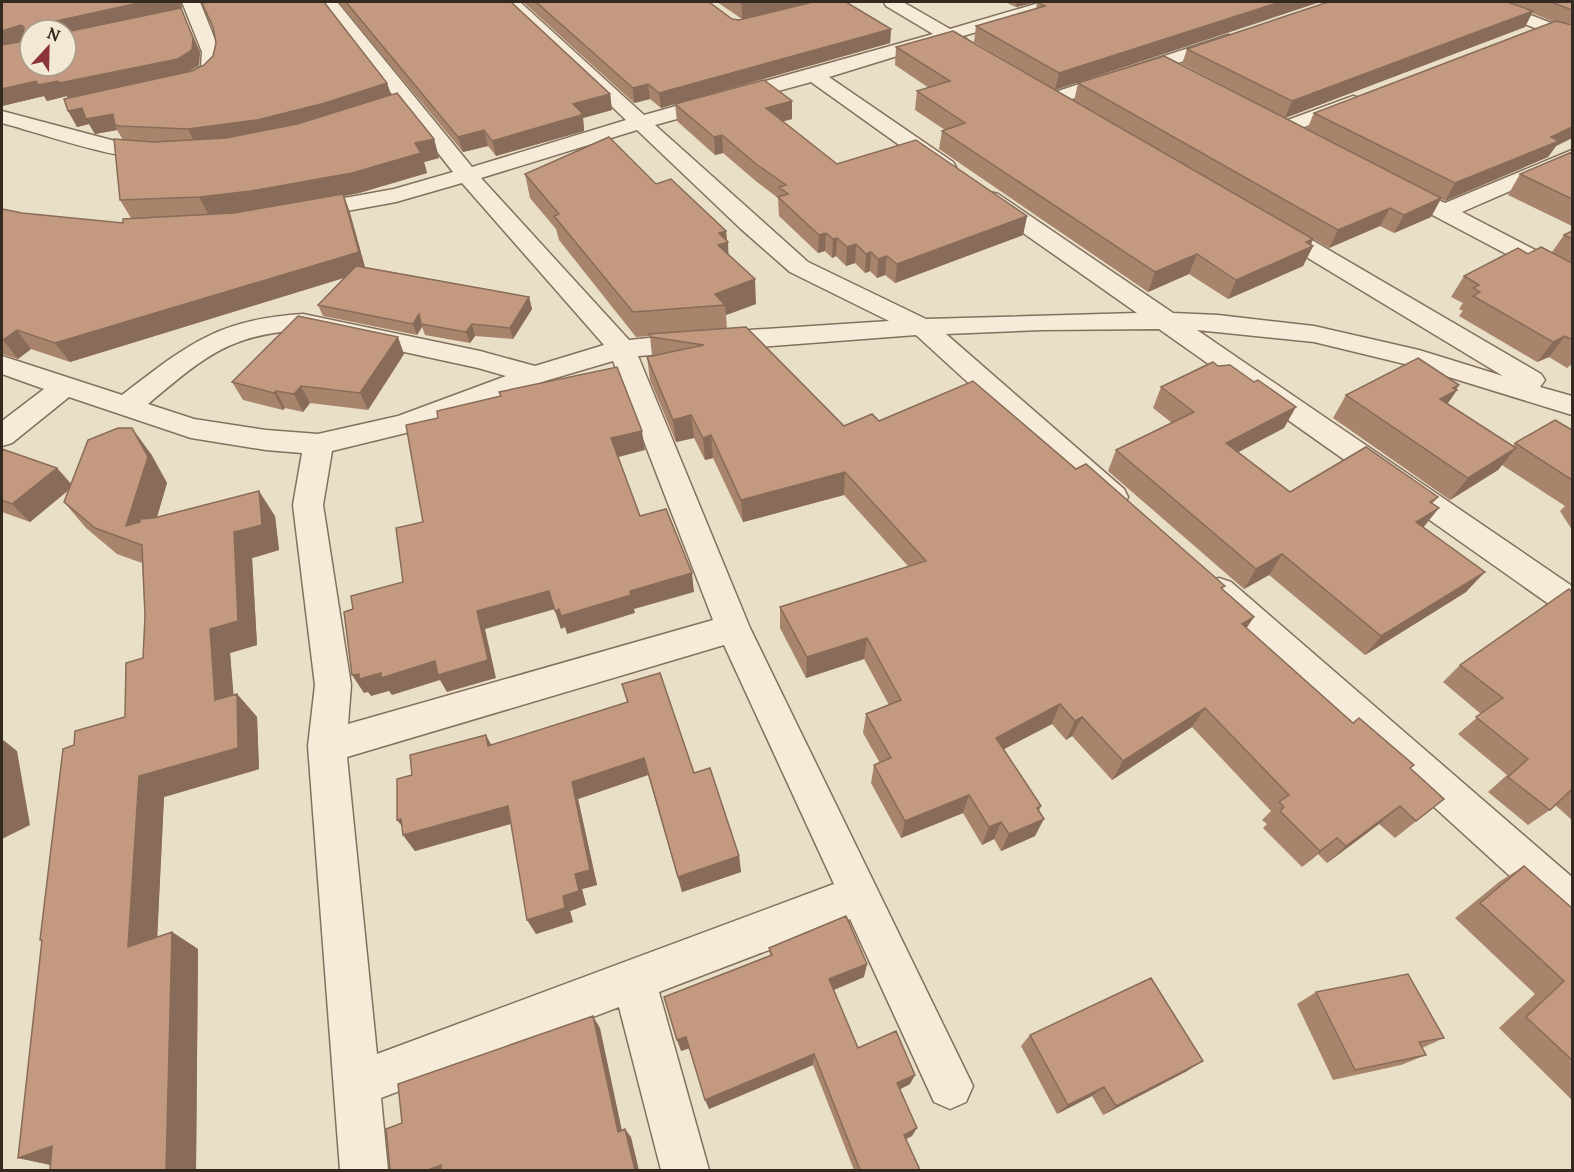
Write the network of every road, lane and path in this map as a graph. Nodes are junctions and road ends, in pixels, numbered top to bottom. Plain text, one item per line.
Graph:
1 (328, 2) edge
2 (511, 2) edge
3 (892, 2) edge
4 (1059, 2) edge
5 (1483, 2) edge
6 (194, 7) edge
7 (217, 8) edge
8 (175, 17) edge
9 (1548, 27) junction
10 (1250, 33) edge
11 (948, 34) junction
12 (1526, 35) edge
13 (1572, 36) edge
14 (976, 52) edge
15 (1160, 63) junction
16 (1180, 74) edge
17 (814, 75) junction
18 (158, 87) edge
19 (1372, 94) edge
20 (408, 102) junction
21 (56, 110) dead end
22 (383, 111) edge
23 (1081, 115) edge
24 (1263, 117) edge
25 (6, 118) edge
26 (642, 122) junction
27 (1284, 128) junction
28 (1304, 139) edge
29 (182, 154) edge
30 (1572, 156) edge
31 (467, 175) junction
32 (1374, 175) edge
33 (1444, 212) junction
34 (1249, 213) edge
35 (282, 215) edge
36 (1572, 279) edge
37 (1164, 321) junction
38 (921, 327) junction
39 (622, 350) junction
40 (2, 365) edge
41 (535, 375) junction
42 (65, 386) junction
43 (1572, 405) edge
44 (126, 407) junction
45 (2, 436) edge
46 (318, 444) junction
47 (1135, 516) edge
48 (1197, 572) edge
49 (1572, 603) edge
50 (733, 628) junction
51 (327, 746) junction
52 (860, 895) junction
53 (1572, 902) edge
54 (634, 980) junction
55 (358, 1084) junction
56 (951, 1086) dead end
57 (364, 1170) edge
58 (685, 1170) edge

1 - 20 street
2 - 26 street
3 - 11 street
4 - 11 street
5 - 9 street
6 - 7 street
6 - 8 street
6 - 18 street
9 - 12 street
9 - 13 street
10 - 15 street
11 - 14 street
11 - 17 street
15 - 16 street
15 - 23 street
17 - 26 street
17 - 37 street
19 - 27 street
20 - 22 street
20 - 31 street
21 - 25 street
24 - 27 street
25 - 29 street
26 - 31 street
26 - 38 street
27 - 28 street
30 - 33 street
31 - 35 street
31 - 39 street
32 - 33 street
33 - 36 street
34 - 43 street
37 - 38 street
37 - 43 street
37 - 49 street
38 - 39 street
38 - 47 street
39 - 41 street
39 - 50 street
40 - 42 street
41 - 44 street
41 - 46 street
42 - 44 street
42 - 45 street
44 - 46 street
46 - 51 street
48 - 53 street
50 - 51 street
50 - 52 street
51 - 55 street
52 - 54 street
52 - 56 street
54 - 55 street
54 - 58 street
55 - 57 street

